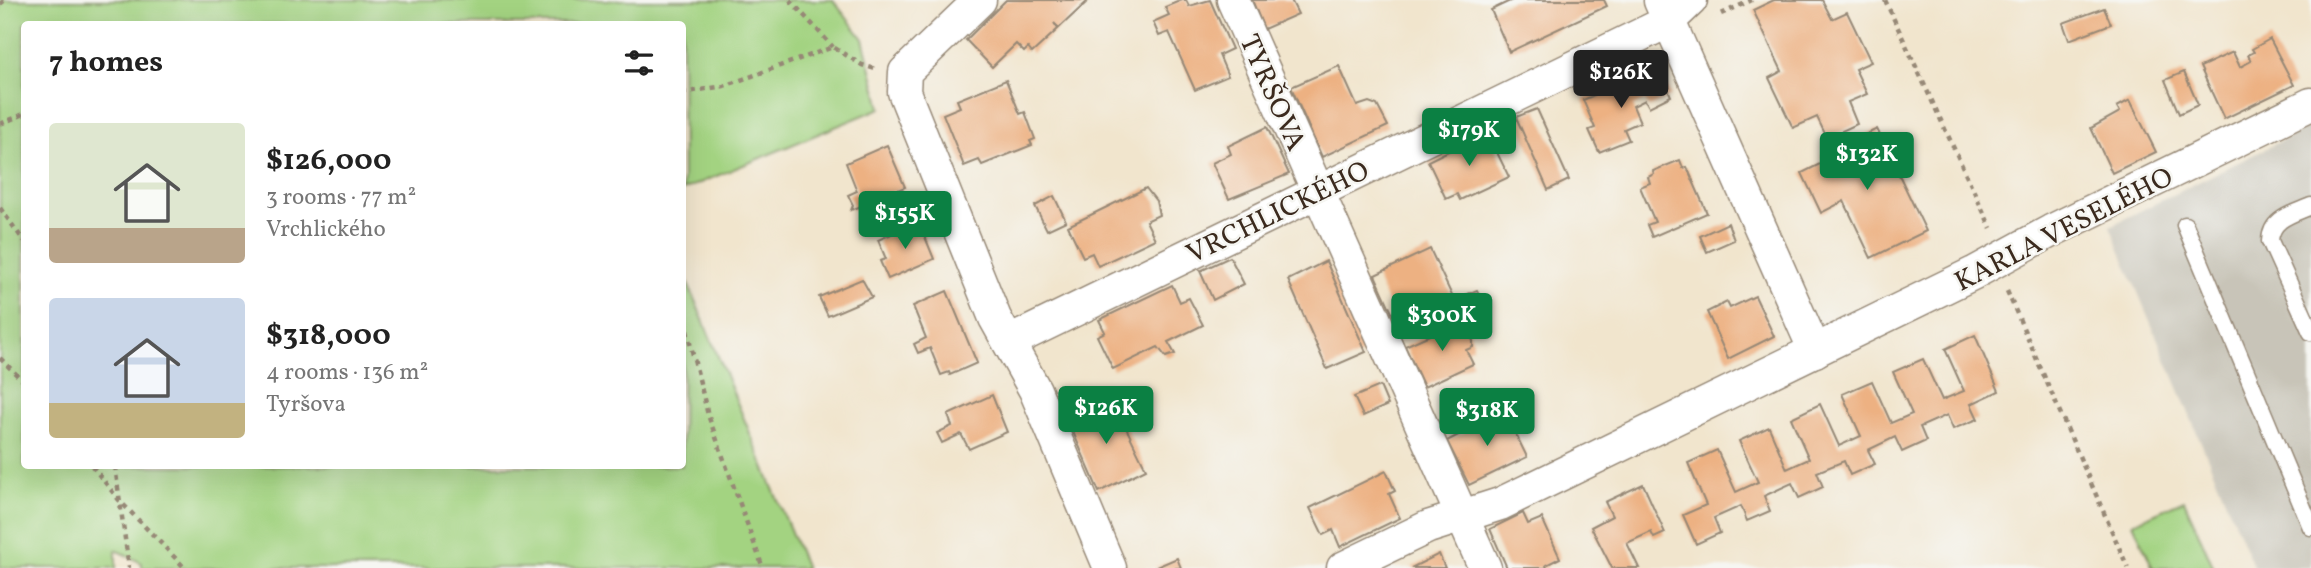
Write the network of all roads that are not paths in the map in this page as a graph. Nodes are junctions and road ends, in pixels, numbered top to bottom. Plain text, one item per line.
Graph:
1 (980, 0) edge
2 (1233, 0) edge
3 (1683, 10) edge
4 (2311, 104) edge
5 (1318, 191) junction
6 (2311, 206) edge
7 (2185, 225) dead end
8 (2311, 332) edge
9 (1009, 342) junction
10 (1815, 351) junction
11 (1463, 518) junction
12 (2311, 527) edge
13 (1110, 568) edge
14 (1343, 568) edge
15 (1485, 568) edge

1 - 9 street
2 - 5 street, TYRŠOVA
3 - 5 street, VRCHLICKÉHO
3 - 10 street
4 - 10 street, KARLA VESELÉHO
5 - 9 street, VRCHLICKÉHO
5 - 11 street, TYRŠOVA
6 - 8 lane
7 - 12 lane
9 - 13 street
10 - 11 street, KARLA VESELÉHO
11 - 14 street, KARLA VESELÉHO
11 - 15 street, TYRŠOVA

